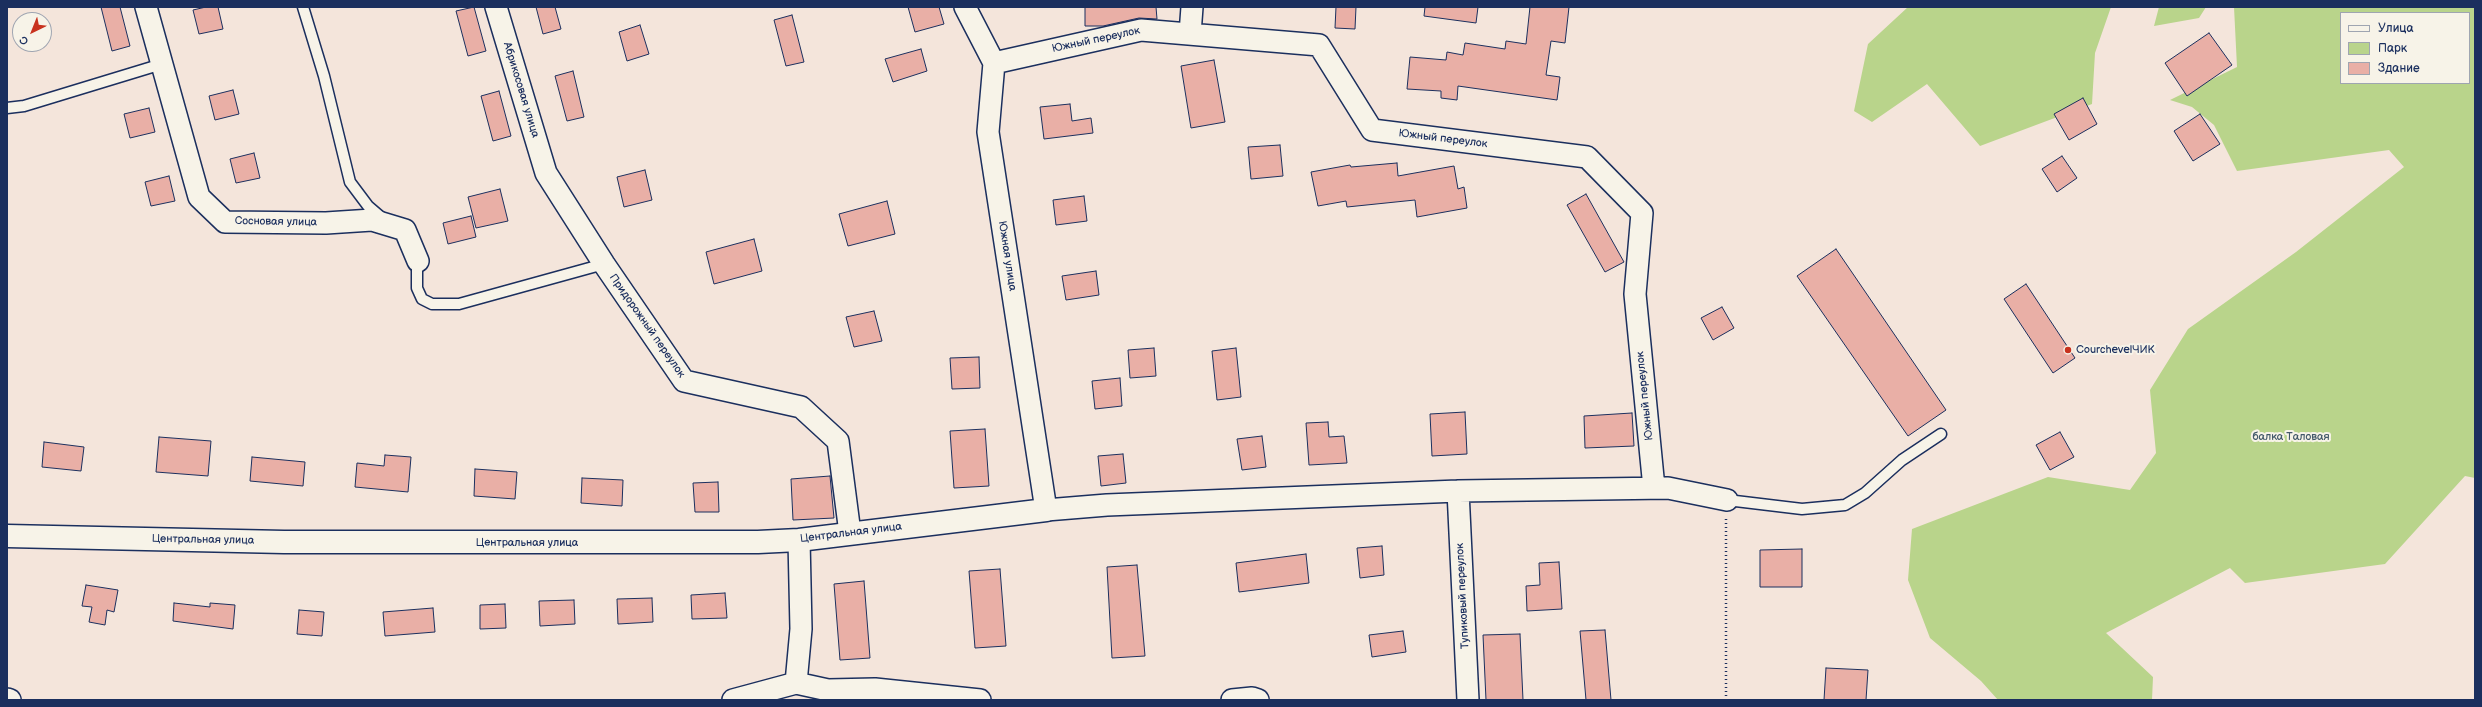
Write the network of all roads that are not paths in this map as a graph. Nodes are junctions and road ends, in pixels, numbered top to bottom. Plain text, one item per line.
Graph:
1 (146, 7) edge
2 (302, 7) edge
3 (496, 7) edge
4 (965, 7) edge
5 (1192, 7) edge
6 (1190, 34) junction
7 (994, 63) junction
8 (162, 64) junction
9 (7, 108) edge
10 (546, 173) joint
11 (405, 230) junction
12 (418, 261) joint
13 (604, 264) junction
14 (1940, 434) dead end
15 (1654, 488) junction
16 (1458, 491) junction
17 (1727, 500) joint
18 (1046, 510) junction
19 (850, 533) junction
20 (7, 536) edge
21 (799, 540) junction
22 (796, 683) junction
23 (733, 700) edge
24 (980, 700) edge
25 (1232, 700) edge
26 (1258, 700) edge
27 (1468, 700) edge

1 - 8 street, Сосновая улица
2 - 11 lane
3 - 10 street, Абрикосовая улица
4 - 7 street
5 - 6 street
6 - 7 street, Южный переулок
6 - 15 street, Южный переулок
7 - 18 street, Южная улица
8 - 9 lane
8 - 11 street, Сосновая улица
10 - 13 street, Придорожный переулок
11 - 12 street
12 - 13 lane
13 - 19 street, Придорожный переулок
14 - 17 lane
15 - 16 street
15 - 17 street
16 - 18 street
16 - 27 street, Тупиковый переулок
18 - 19 street, Центральная улица
19 - 21 street, Центральная улица
20 - 21 street, Центральная улица
21 - 22 street
22 - 23 street
22 - 24 street
25 - 26 street

